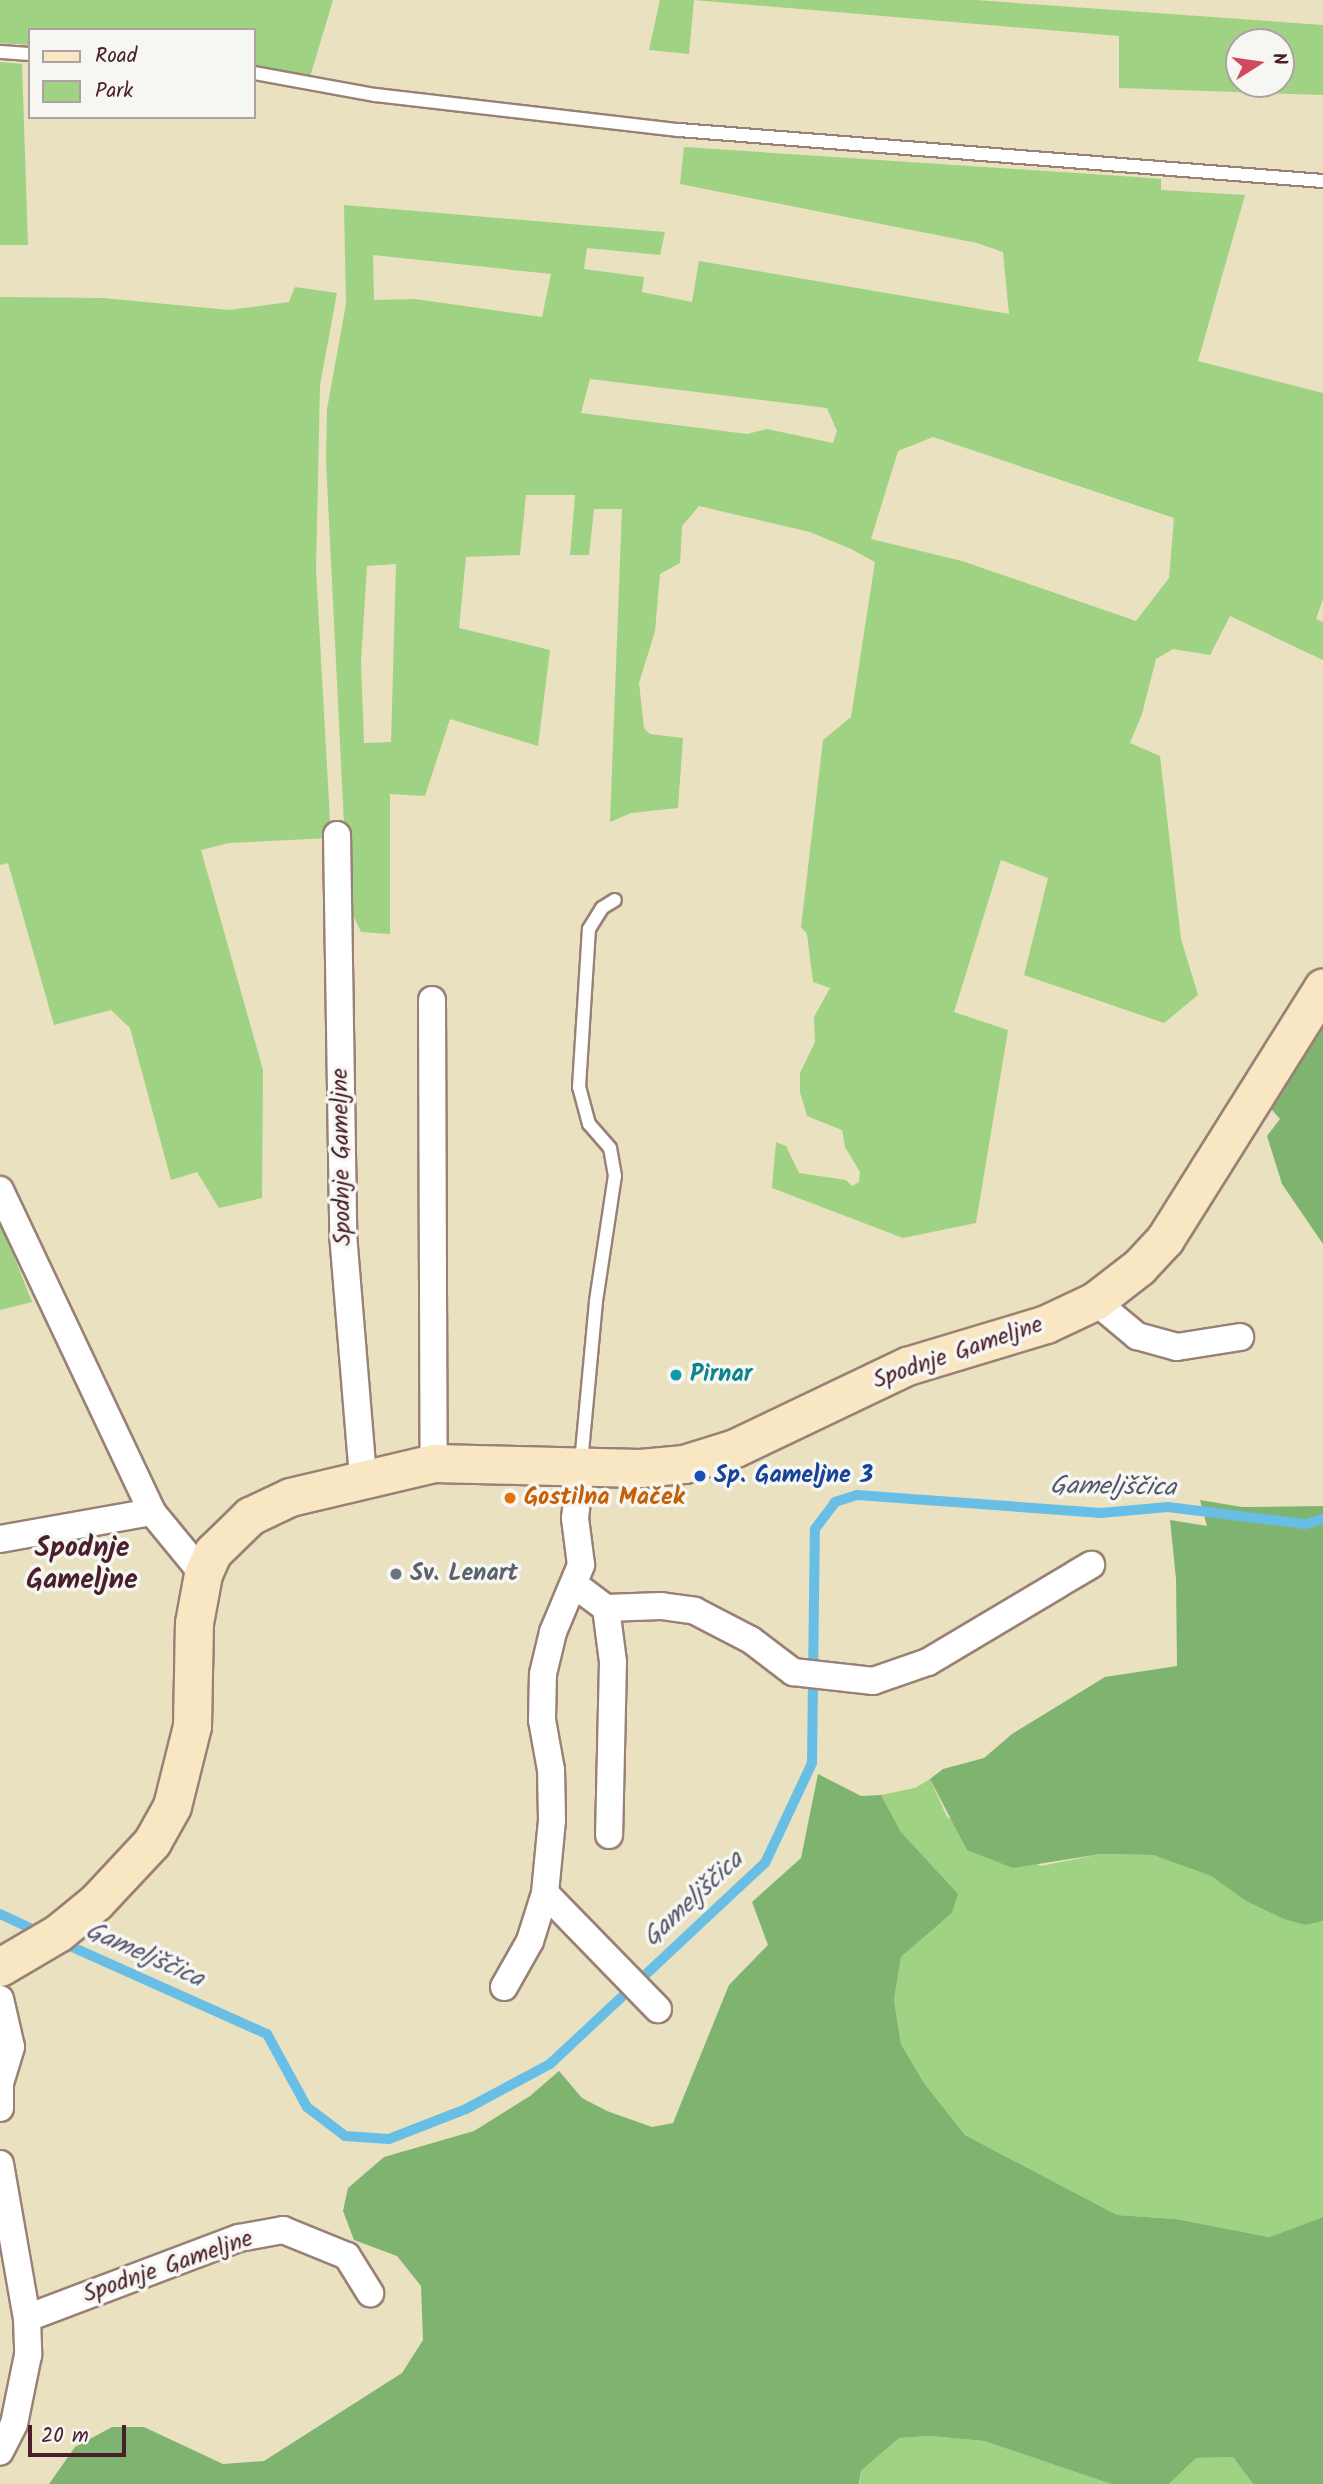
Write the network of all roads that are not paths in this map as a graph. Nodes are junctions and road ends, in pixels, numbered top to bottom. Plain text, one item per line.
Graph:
1 (0, 52) edge
2 (28, 54) edge
3 (256, 73) edge
4 (1323, 181) edge
5 (337, 835) dead end
6 (615, 900) dead end
7 (1323, 987) edge
8 (432, 1000) dead end
9 (0, 1189) edge
10 (1095, 1301) junction
11 (1240, 1337) dead end
12 (434, 1462) junction
13 (581, 1467) junction
14 (363, 1478) junction
15 (152, 1512) junction
16 (0, 1539) edge
17 (1091, 1565) dead end
18 (204, 1574) junction
19 (575, 1585) junction
20 (606, 1608) junction
21 (609, 1835) dead end
22 (545, 1893) junction
23 (8, 1962) edge
24 (504, 1987) dead end
25 (0, 1999) edge
26 (653, 2003) dead end
27 (0, 2108) edge
28 (0, 2164) edge
29 (370, 2293) dead end
30 (27, 2318) junction
31 (0, 2452) edge

1 - 2 lane
3 - 4 lane
5 - 14 street, Spodnje Gameljne
6 - 13 lane
7 - 10 street, Spodnje Gameljne
8 - 12 street
9 - 15 street
10 - 11 street
10 - 13 street, Spodnje Gameljne
12 - 13 street, Spodnje Gameljne
12 - 14 street, Spodnje Gameljne
13 - 19 street
14 - 18 street, Spodnje Gameljne
15 - 16 street
15 - 18 street
17 - 20 street
18 - 23 street, Spodnje Gameljne
19 - 20 street
19 - 22 street
20 - 21 street
22 - 24 street
22 - 26 street
25 - 27 street
28 - 30 street
29 - 30 street, Spodnje Gameljne
30 - 31 street

